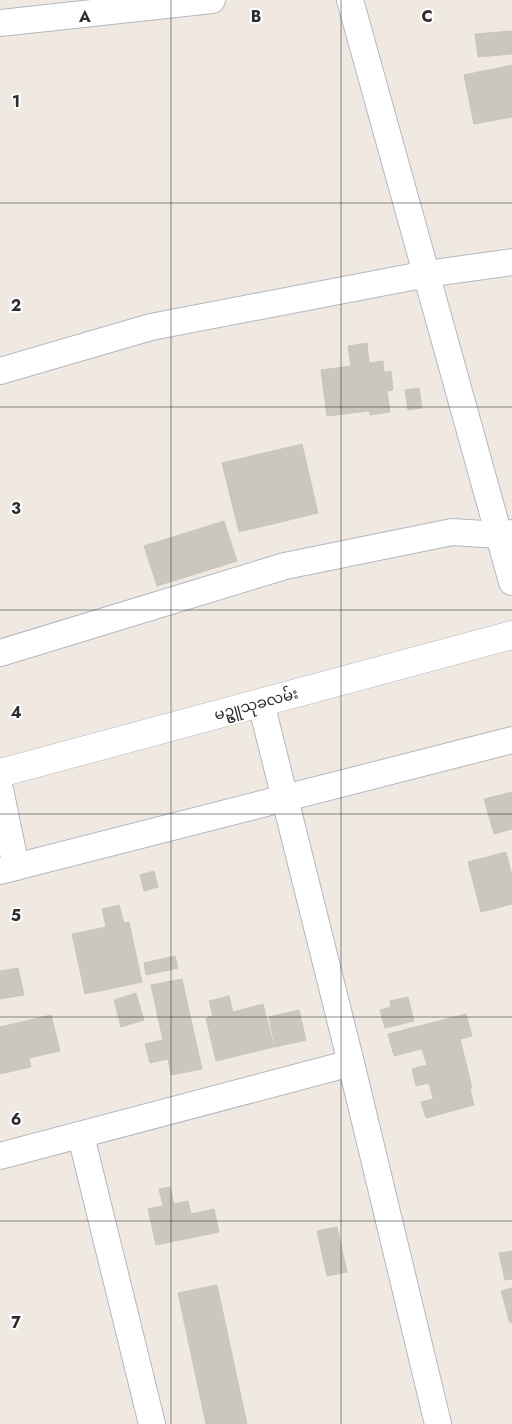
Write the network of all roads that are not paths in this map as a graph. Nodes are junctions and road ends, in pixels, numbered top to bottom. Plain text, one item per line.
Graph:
1 (212, 0) edge
2 (350, 0) edge
3 (150, 4) edge
4 (0, 23) edge
5 (512, 262) edge
6 (426, 274) junction
7 (0, 371) edge
8 (505, 534) edge
9 (512, 582) edge
10 (512, 635) edge
11 (0, 652) edge
12 (261, 703) junction
13 (512, 740) edge
14 (0, 773) edge
15 (0, 789) edge
16 (284, 797) junction
17 (8, 869) edge
18 (352, 1063) junction
19 (82, 1136) junction
20 (0, 1156) edge
21 (152, 1424) edge
22 (438, 1424) edge

1 - 3 street
2 - 6 street
3 - 4 street
5 - 6 street
6 - 7 street
6 - 8 street
8 - 9 street
8 - 11 street
10 - 12 street, မဥ္ဇူသုခလမ်း
12 - 14 street, မဥ္ဇူသုခလမ်း
12 - 16 street
13 - 16 street
15 - 17 street
16 - 17 street
16 - 18 street
18 - 19 street
18 - 22 street
19 - 20 street
19 - 21 street

